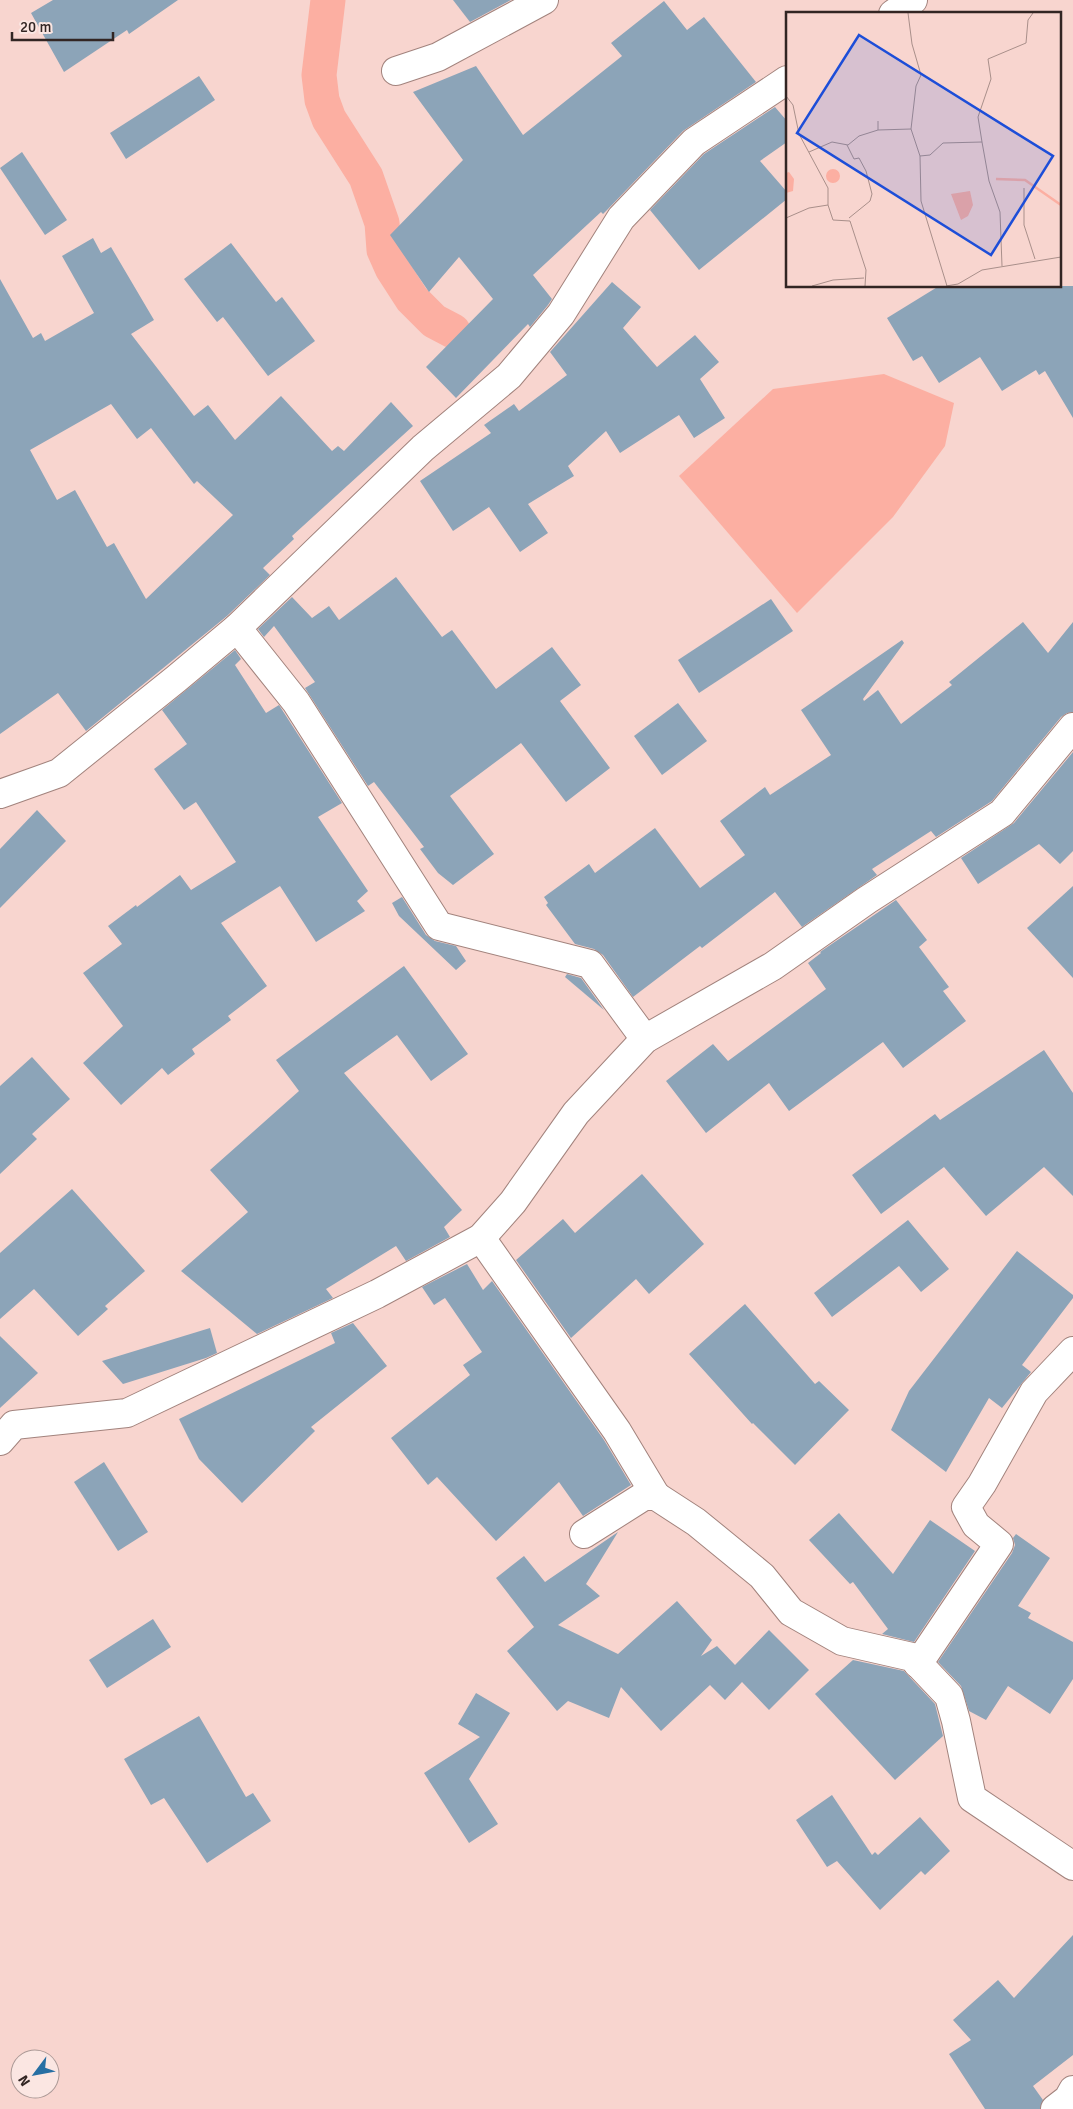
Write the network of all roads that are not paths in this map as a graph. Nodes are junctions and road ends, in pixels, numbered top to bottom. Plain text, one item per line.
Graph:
1 (544, 0) edge
2 (914, 0) edge
3 (897, 12) edge
4 (396, 71) dead end
5 (786, 81) edge
6 (237, 628) junction
7 (1073, 728) edge
8 (0, 794) edge
9 (645, 1039) junction
10 (481, 1238) junction
11 (1073, 1351) edge
12 (0, 1441) edge
13 (656, 1496) junction
14 (584, 1534) dead end
15 (918, 1664) junction
16 (1073, 1866) edge
17 (1073, 2090) edge
18 (1055, 2109) edge

1 - 4 street
2 - 3 street
5 - 6 street
6 - 8 street
6 - 9 street
7 - 9 street
9 - 10 street
10 - 12 street
10 - 13 street
11 - 15 street
13 - 14 street
13 - 15 street
15 - 16 street
17 - 18 street

